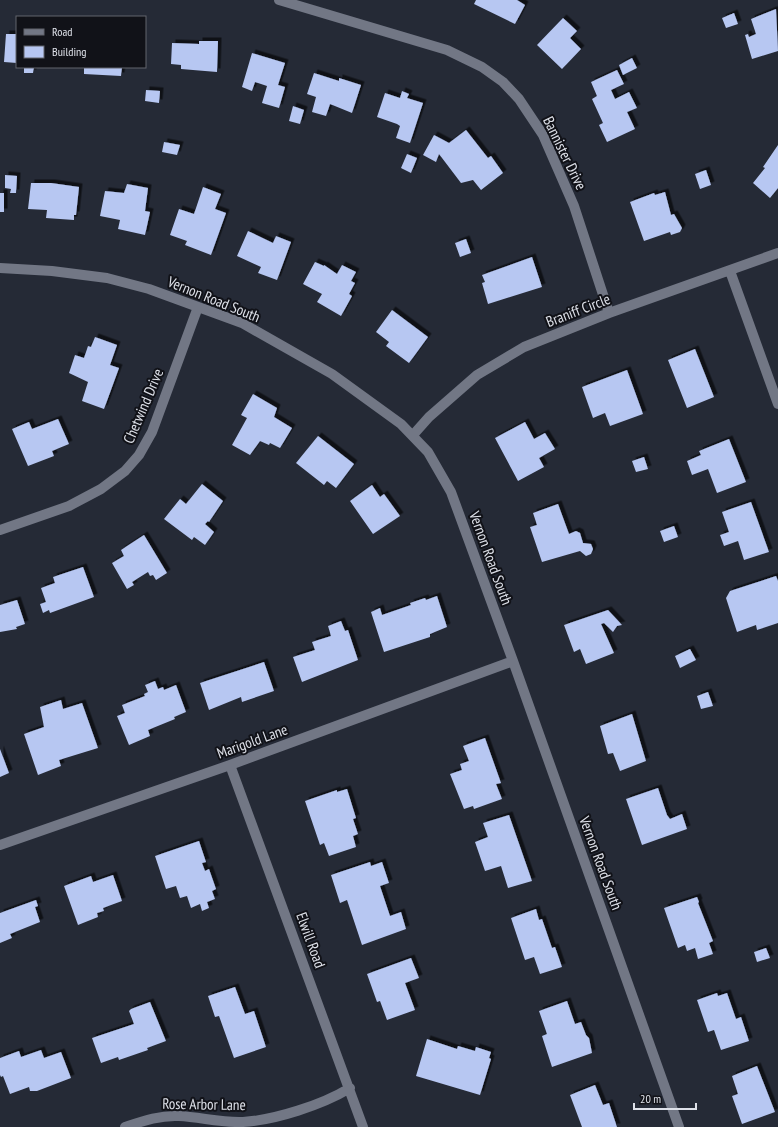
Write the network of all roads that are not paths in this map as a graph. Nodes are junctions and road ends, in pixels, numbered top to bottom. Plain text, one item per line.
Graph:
1 (279, 0) edge
2 (778, 253) edge
3 (0, 268) edge
4 (730, 271) junction
5 (198, 307) junction
6 (609, 313) junction
7 (778, 404) edge
8 (413, 435) junction
9 (0, 530) edge
10 (513, 661) junction
11 (230, 765) junction
12 (0, 845) edge
13 (350, 1088) junction
14 (125, 1127) edge
15 (363, 1127) edge
16 (679, 1127) edge

1 - 6 street, Bannister Drive
2 - 4 street, Braniff Circle
3 - 5 street, Vernon Road South
4 - 6 street, Braniff Circle
4 - 7 street
5 - 8 street, Vernon Road South
5 - 9 street, Chetwind Drive
6 - 8 street, Braniff Circle
8 - 10 street, Vernon Road South
10 - 11 street, Marigold Lane
10 - 16 street, Vernon Road South
11 - 12 street, Marigold Lane
11 - 13 street, Elwill Road
13 - 14 street, Rose Arbor Lane
13 - 15 street, Elwill Road

